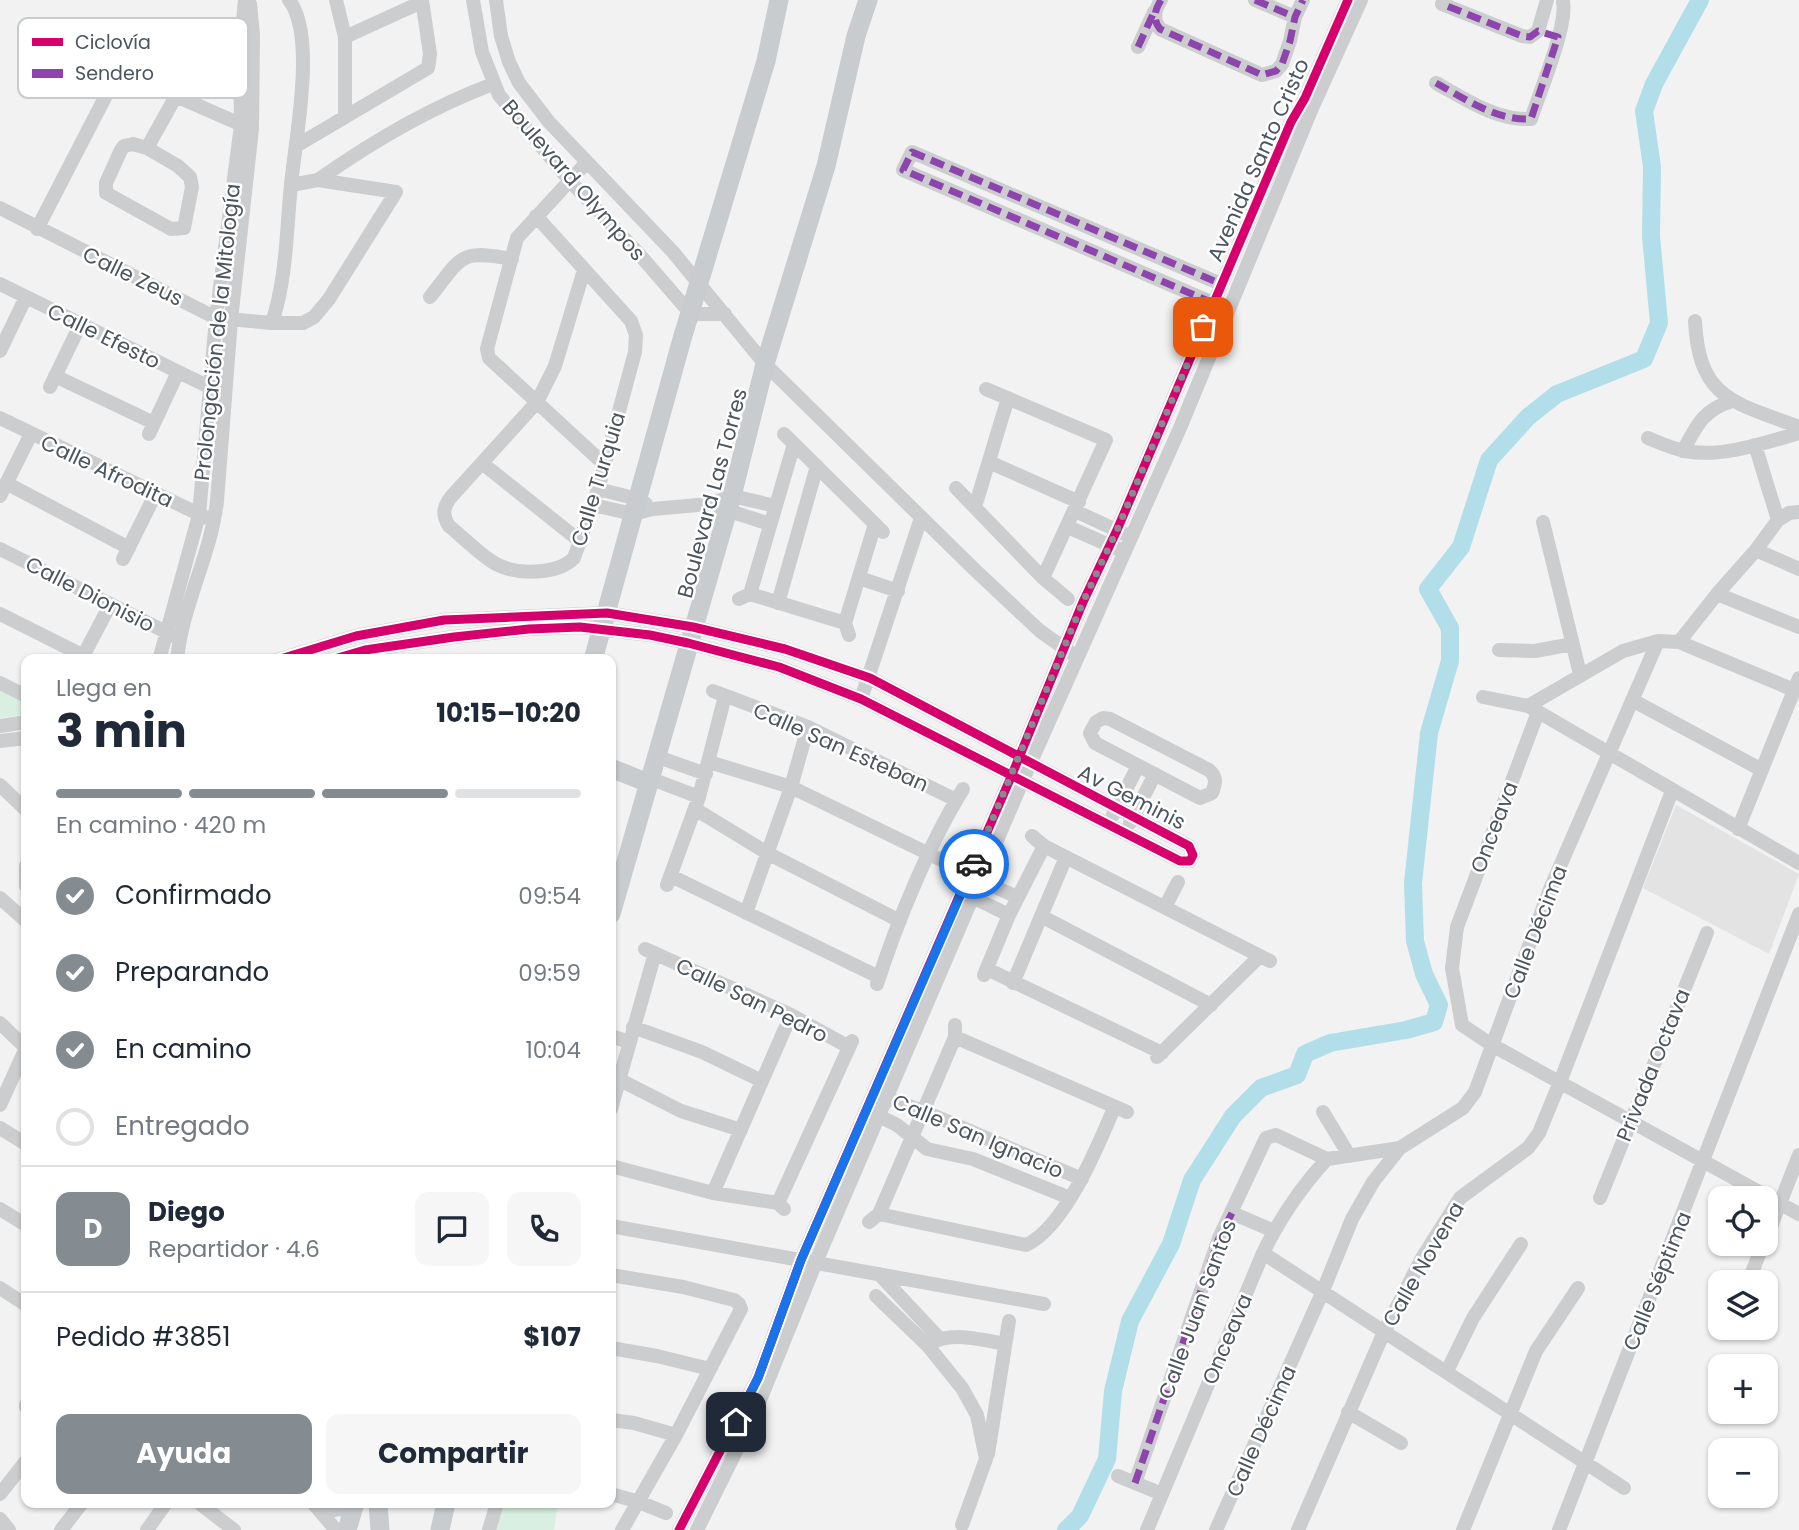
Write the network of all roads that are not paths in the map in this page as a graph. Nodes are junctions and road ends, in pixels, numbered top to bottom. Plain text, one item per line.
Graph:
1 (247, 0) edge
2 (289, 0) edge
3 (336, 0) edge
4 (473, 0) edge
5 (496, 0) edge
6 (779, 0) edge
7 (868, 0) edge
8 (1255, 0) edge
9 (1303, 0) edge
10 (1348, 0) edge
11 (1361, 0) edge
12 (422, 1) edge
13 (1556, 1) edge
14 (1442, 4) dead end
15 (1158, 6) edge
16 (245, 18) edge
17 (1295, 18) junction
18 (1548, 33) junction
19 (345, 37) junction
20 (1138, 47) dead end
21 (1436, 83) dead end
22 (493, 84) junction
23 (105, 98) edge
24 (175, 98) edge
25 (181, 98) edge
26 (244, 98) edge
27 (345, 117) junction
28 (247, 127) junction
29 (296, 146) junction
30 (147, 148) junction
31 (587, 162) junction
32 (318, 180) junction
33 (570, 181) junction
34 (291, 186) junction
35 (0, 208) edge
36 (537, 216) junction
37 (37, 229) junction
38 (512, 259) junction
39 (584, 270) junction
40 (0, 284) edge
41 (700, 284) junction
42 (1221, 284) junction
43 (26, 297) junction
44 (430, 297) dead end
45 (1213, 303) junction
46 (691, 314) junction
47 (725, 314) junction
48 (224, 319) junction
49 (1695, 321) dead end
50 (272, 323) junction
51 (80, 325) junction
52 (1, 349) edge
53 (765, 364) junction
54 (178, 372) junction
55 (209, 387) junction
56 (986, 389) dead end
57 (1008, 398) junction
58 (1732, 401) junction
59 (537, 402) junction
60 (0, 418) edge
61 (1799, 430) edge
62 (31, 434) junction
63 (1648, 438) dead end
64 (1755, 445) junction
65 (1683, 451) junction
66 (989, 462) junction
67 (482, 463) junction
68 (605, 465) junction
69 (817, 467) junction
70 (956, 488) dead end
71 (3, 489) edge
72 (598, 489) junction
73 (156, 494) junction
74 (723, 504) junction
75 (593, 505) junction
76 (776, 506) junction
77 (1077, 506) junction
78 (641, 507) junction
79 (975, 508) junction
80 (1798, 512) edge
81 (199, 514) junction
82 (921, 518) junction
83 (1778, 520) junction
84 (214, 522) junction
85 (1543, 522) dead end
86 (770, 524) junction
87 (1068, 527) junction
88 (1117, 530) junction
89 (1133, 537) junction
90 (581, 542) junction
91 (1110, 545) junction
92 (1756, 550) junction
93 (1, 553) edge
94 (1126, 553) junction
95 (1799, 569) edge
96 (1043, 578) junction
97 (859, 579) junction
98 (898, 591) junction
99 (1717, 593) junction
100 (1068, 599) dead end
101 (778, 603) junction
102 (110, 605) junction
103 (0, 614) edge
104 (604, 621) junction
105 (1799, 626) edge
106 (173, 635) junction
107 (690, 635) junction
108 (1658, 641) junction
109 (1679, 642) junction
110 (1572, 644) junction
111 (1063, 650) junction
112 (1499, 650) dead end
113 (75, 654) edge
114 (84, 654) edge
115 (162, 654) edge
116 (176, 654) edge
117 (297, 654) edge
118 (351, 654) edge
119 (595, 654) edge
120 (1078, 657) junction
121 (1580, 674) junction
122 (870, 678) junction
123 (0, 683) edge
124 (1797, 684) edge
125 (21, 694) edge
126 (1483, 697) dead end
127 (861, 699) junction
128 (1632, 700) junction
129 (1533, 709) junction
130 (21, 723) edge
131 (0, 726) edge
132 (808, 727) junction
133 (21, 739) edge
134 (0, 741) edge
135 (1609, 753) junction
136 (655, 756) junction
137 (1024, 761) junction
138 (1138, 766) junction
139 (707, 768) junction
140 (616, 770) edge
141 (1762, 770) junction
142 (1155, 774) junction
143 (648, 780) junction
144 (1016, 780) junction
145 (0, 785) edge
146 (791, 787) junction
147 (1672, 791) junction
148 (697, 803) junction
149 (21, 805) edge
150 (1116, 809) junction
151 (1133, 817) junction
152 (1108, 825) junction
153 (1738, 829) junction
154 (1125, 834) junction
155 (1032, 836) dead end
156 (1044, 846) junction
157 (769, 854) junction
158 (930, 855) junction
159 (1066, 857) junction
160 (1799, 863) edge
161 (956, 867) dead end
162 (974, 878) junction
163 (1178, 882) dead end
164 (967, 894) junction
165 (616, 896) edge
166 (1017, 897) junction
167 (0, 898) edge
168 (1165, 907) junction
169 (746, 913) junction
170 (1799, 914) edge
171 (1009, 915) junction
172 (1041, 916) junction
173 (21, 917) edge
174 (900, 920) junction
175 (1707, 933) dead end
176 (1013, 983) junction
177 (1211, 1005) junction
178 (791, 1015) junction
179 (0, 1023) edge
180 (633, 1027) junction
181 (616, 1038) edge
182 (629, 1042) junction
183 (21, 1043) edge
184 (1492, 1045) junction
185 (21, 1059) edge
186 (618, 1069) edge
187 (762, 1081) junction
188 (1560, 1082) junction
189 (880, 1095) junction
190 (0, 1105) edge
191 (923, 1111) junction
192 (1323, 1112) dead end
193 (873, 1113) junction
194 (1632, 1120) junction
195 (0, 1128) edge
196 (741, 1130) junction
197 (913, 1136) junction
198 (21, 1141) edge
199 (1400, 1148) junction
200 (1349, 1155) junction
201 (1799, 1155) edge
202 (1326, 1159) junction
203 (1704, 1161) junction
204 (616, 1167) edge
205 (1082, 1179) junction
206 (713, 1194) junction
207 (1070, 1198) junction
208 (1600, 1198) dead end
209 (1780, 1203) junction
210 (1778, 1208) edge
211 (0, 1209) edge
212 (1232, 1213) junction
213 (1799, 1214) edge
214 (21, 1222) edge
215 (616, 1227) edge
216 (1274, 1231) junction
217 (1521, 1244) dead end
218 (1263, 1253) junction
219 (809, 1261) junction
220 (879, 1274) junction
221 (616, 1276) edge
222 (1578, 1287) dead end
223 (0, 1288) edge
224 (1322, 1293) junction
225 (876, 1296) dead end
226 (21, 1302) edge
227 (1044, 1304) dead end
228 (1009, 1321) dead end
229 (1384, 1332) junction
230 (934, 1342) junction
231 (1005, 1344) junction
232 (616, 1349) edge
233 (710, 1369) junction
234 (1447, 1371) junction
235 (1348, 1412) junction
236 (1510, 1413) junction
237 (616, 1421) edge
238 (676, 1435) junction
239 (1401, 1443) dead end
240 (986, 1459) junction
241 (1586, 1461) junction
242 (21, 1467) edge
243 (1118, 1476) dead end
244 (1135, 1483) junction
245 (1624, 1488) dead end
246 (0, 1494) edge
247 (1162, 1494) junction
248 (616, 1495) edge
249 (639, 1502) junction
250 (78, 1508) edge
251 (160, 1508) edge
252 (205, 1508) edge
253 (318, 1508) edge
254 (353, 1508) edge
255 (378, 1508) edge
256 (496, 1508) edge
257 (666, 1513) dead end
258 (0, 1519) edge
259 (962, 1525) dead end
260 (9, 1530) edge
261 (61, 1530) edge
262 (147, 1530) edge
263 (234, 1530) edge
264 (336, 1530) edge
265 (347, 1530) edge
266 (380, 1530) edge
267 (489, 1530) edge
268 (622, 1530) edge
269 (679, 1530) edge
270 (697, 1530) edge
271 (1147, 1530) edge
272 (1216, 1530) edge
273 (1298, 1530) edge
274 (1463, 1530) edge
275 (1559, 1530) edge

1 - 16 street, Prolongación de la Mitología
1 - 28 street, Prolongación de la Mitología
2 - 29 street
3 - 19 street
4 - 22 street, Boulevard Olympos
5 - 31 street, Boulevard Olympos
6 - 41 main road
7 - 53 main road, Boulevard Las Torres
8 - 17 street
9 - 17 street
10 - 42 street, Avenida Santo Cristo
11 - 89 street, Avenida Santo Cristo
12 - 19 street
12 - 27 street
13 - 18 street
13 - 18 street
14 - 18 street
15 - 17 street
15 - 20 street
18 - 21 street
19 - 27 street
22 - 32 street
22 - 33 street, Boulevard Olympos
23 - 37 street
24 - 30 street
25 - 28 street
26 - 28 street, Prolongación de la Mitología
27 - 29 street
28 - 48 street, Prolongación de la Mitología
29 - 34 street
30 - 30 street
31 - 33 street
31 - 41 street, Boulevard Olympos
32 - 34 street
32 - 50 street, Calle Zeus
33 - 36 street
33 - 46 street, Boulevard Olympos
34 - 50 street
35 - 37 street, Calle Zeus
36 - 38 street
36 - 39 street
37 - 48 street, Calle Zeus
38 - 44 street
38 - 59 street
39 - 59 street, Calle Turquia
39 - 68 street, Calle Turquia
40 - 43 street, Calle Efesto
41 - 46 main road
41 - 47 street, Boulevard Olympos
42 - 45 street, Avenida Santo Cristo
42 - 45 street
43 - 51 street, Calle Efesto
43 - 52 street
45 - 88 street, Avenida Santo Cristo
46 - 47 street
46 - 78 main road
47 - 53 street, Boulevard Olympos
48 - 50 street, Calle Zeus
48 - 55 street, Prolongación de la Mitología
48 - 84 street, Prolongación de la Mitología
49 - 58 street
51 - 54 street, Calle Efesto
51 - 54 street
53 - 74 main road, Boulevard Las Torres
53 - 82 street, Boulevard Olympos
54 - 55 street, Calle Efesto
55 - 81 street, Prolongación de la Mitología
56 - 57 street
57 - 66 street
57 - 77 street
58 - 61 street
58 - 65 street
59 - 67 street, Calle Turquia
59 - 68 street
60 - 62 street, Calle Afrodita
61 - 64 street
62 - 71 street
62 - 73 street, Calle Afrodita
63 - 65 street
64 - 65 street
64 - 83 street
66 - 77 street
66 - 79 street
67 - 90 street
67 - 90 street, Calle Turquia
68 - 72 street, Calle Turquia
69 - 76 street
69 - 97 street
69 - 101 street
70 - 79 street
71 - 73 street
72 - 75 street, Calle Turquia
72 - 78 street
73 - 81 street, Calle Afrodita
74 - 76 street
74 - 78 street
74 - 86 street
74 - 107 main road, Boulevard Las Torres
75 - 78 street
75 - 90 street, Calle Turquia
76 - 86 street
77 - 87 street
77 - 88 street
78 - 104 main road
79 - 96 street
80 - 83 street
81 - 84 street, Calle Afrodita
81 - 106 street, Prolongación de la Mitología
82 - 98 street
82 - 111 street, Boulevard Olympos
83 - 92 street
84 - 106 street, Prolongación de la Mitología
85 - 110 street
86 - 101 street
87 - 91 street
87 - 96 street
88 - 89 street
88 - 91 street, Avenida Santo Cristo
89 - 94 street, Avenida Santo Cristo
91 - 94 street
91 - 111 street, Avenida Santo Cristo
92 - 95 street
92 - 99 street
93 - 102 street, Calle Dionisio
94 - 120 street, Avenida Santo Cristo
96 - 100 street
97 - 98 street
97 - 101 street
98 - 122 street
99 - 105 street
99 - 109 street
102 - 106 street, Calle Dionisio
102 - 114 street
103 - 113 street
104 - 107 street, Av Geminis
104 - 117 street
104 - 118 street
104 - 119 main road
106 - 115 street, Prolongación de la Mitología
106 - 116 street, Prolongación de la Mitología
107 - 122 street, Av Geminis
107 - 127 street, Av Geminis
107 - 136 main road, Boulevard Las Torres
108 - 109 street
108 - 121 street
108 - 128 street, Calle Décima
109 - 124 street
110 - 112 street
110 - 121 street
111 - 120 street, Boulevard Olympos
111 - 137 street, Avenida Santo Cristo
120 - 137 street, Avenida Santo Cristo
121 - 129 street
122 - 127 street
122 - 137 street, Av Geminis
123 - 125 street
124 - 141 street
126 - 129 street
127 - 144 street, Av Geminis
128 - 135 street, Calle Décima
128 - 141 street
129 - 135 street
129 - 184 street, Onceava
130 - 131 street
132 - 139 street, Calle San Esteban
132 - 146 street
132 - 158 street, Calle San Esteban
133 - 134 street
135 - 147 street
135 - 184 street, Calle Décima
136 - 139 street
136 - 143 main road, Boulevard Las Torres
137 - 144 street, Avenida Santo Cristo
137 - 150 street, Av Geminis
138 - 142 street
138 - 142 street
138 - 150 street
139 - 146 street
139 - 148 street, Calle San Esteban
140 - 143 main road
141 - 153 street
142 - 151 street
143 - 148 street
143 - 165 main road, Boulevard Las Torres
144 - 152 street, Av Geminis
144 - 162 street, Avenida Santo Cristo
145 - 149 street
146 - 157 street
146 - 158 street
147 - 153 street
147 - 188 street, Calle Novena
148 - 157 street
148 - 169 street, Calle San Esteban
150 - 151 street, Av Geminis
150 - 152 street
151 - 154 street
151 - 154 street, Av Geminis
152 - 154 street, Av Geminis
153 - 160 street
155 - 156 street
156 - 159 street
156 - 166 street
157 - 169 street
157 - 174 street
158 - 161 street
158 - 174 street, Calle San Esteban
159 - 168 street
159 - 172 street
162 - 164 street, Avenida Santo Cristo
162 - 166 street
163 - 168 street
164 - 171 street
164 - 189 street, Avenida Santo Cristo
166 - 171 street
167 - 173 street
168 - 177 street
169 - 174 street, Calle San Esteban
170 - 203 street, Calle Séptima
171 - 176 street
172 - 176 street
172 - 177 street
175 - 194 street, Privada Octava
176 - 177 street
178 - 180 street, Calle San Pedro
178 - 187 street
178 - 206 street, Calle San Pedro
179 - 183 street
180 - 182 street, Calle San Pedro
180 - 187 street
181 - 182 street
182 - 186 street, Calle San Pedro
184 - 188 street
184 - 199 street, Calle Décima
185 - 190 street
186 - 196 street
187 - 196 street
188 - 194 street
188 - 229 street, Calle Novena
189 - 191 street, Calle San Ignacio
189 - 193 street, Avenida Santo Cristo
191 - 197 street
191 - 205 street, Calle San Ignacio
191 - 205 street
192 - 200 street
193 - 197 street, Calle San Ignacio
193 - 219 street, Avenida Santo Cristo
194 - 203 street
194 - 208 street, Privada Octava
195 - 198 street
196 - 206 street
197 - 207 street, Calle San Ignacio
197 - 207 street
199 - 200 street, Calle Décima
199 - 224 street, Calle Décima
200 - 202 street, Calle Décima
201 - 209 street
202 - 212 street, Calle Juan Santos
202 - 216 street, Onceava
203 - 209 street
203 - 241 street, Calle Séptima
204 - 206 street, Calle San Pedro
205 - 207 street
209 - 210 street
209 - 213 street
211 - 214 street
212 - 216 street
212 - 244 street, Calle Juan Santos
215 - 219 street
216 - 218 street, Onceava
217 - 234 street
218 - 224 street
218 - 247 street, Onceava
219 - 220 street
219 - 269 street
219 - 270 street
220 - 227 street
220 - 230 street
221 - 233 street
222 - 236 street
223 - 226 street
224 - 229 street
224 - 272 street, Calle Décima
225 - 230 street
228 - 231 street
229 - 234 street
229 - 235 street, Calle Novena
230 - 231 street
230 - 240 street
231 - 240 street
232 - 233 street
233 - 238 street
234 - 236 street
235 - 239 street
235 - 273 street, Calle Novena
236 - 241 street
236 - 274 street
237 - 238 street
238 - 249 street
240 - 259 street
241 - 245 street
241 - 275 street, Calle Séptima
242 - 246 street
243 - 244 street
244 - 247 street
247 - 271 street, Onceava
248 - 249 street
249 - 257 street
249 - 268 street
250 - 261 street
251 - 262 street
252 - 263 street
253 - 264 street
254 - 265 main road
255 - 266 main road
256 - 267 street
258 - 260 street

